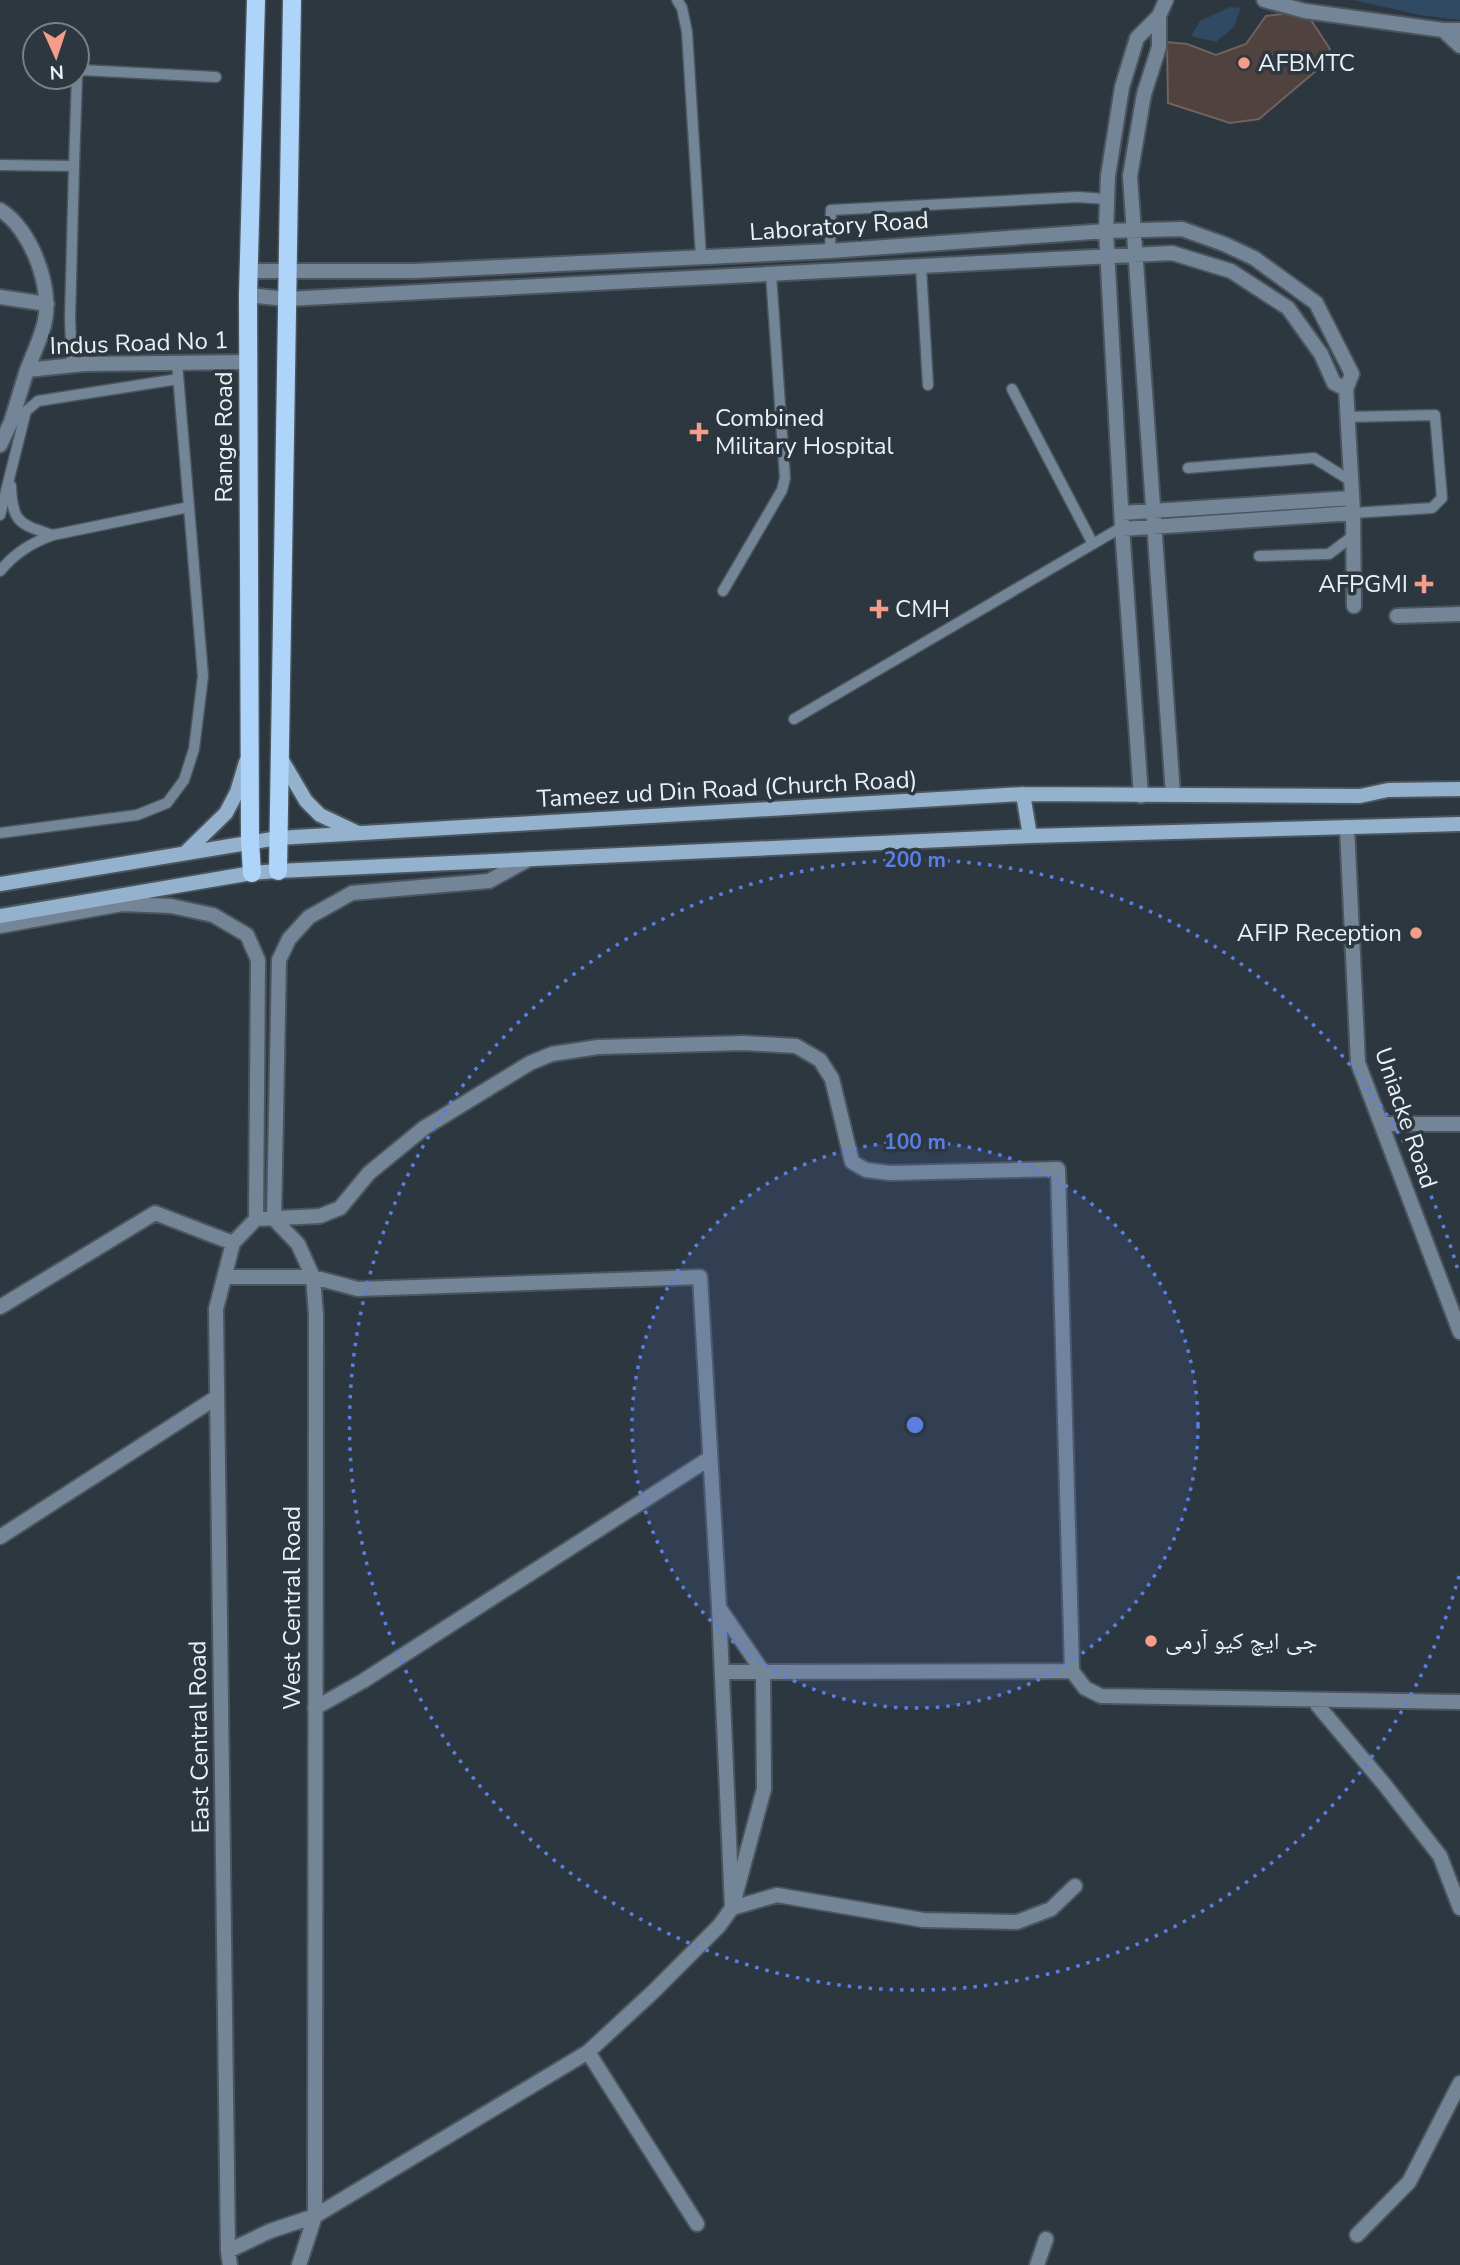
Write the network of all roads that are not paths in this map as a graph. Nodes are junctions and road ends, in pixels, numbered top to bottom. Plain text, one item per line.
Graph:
1 (256, 0) edge
2 (292, 0) edge
3 (677, 0) edge
4 (1264, 0) edge
5 (1162, 5) edge
6 (1443, 30) junction
7 (1460, 30) edge
8 (1460, 46) edge
9 (91, 71) edge
10 (216, 77) dead end
11 (76, 91) edge
12 (0, 165) edge
13 (74, 166) junction
14 (1106, 199) junction
15 (0, 210) edge
16 (1133, 230) junction
17 (1106, 231) junction
18 (830, 251) junction
19 (1136, 255) junction
20 (1108, 256) junction
21 (701, 257) junction
22 (921, 267) junction
23 (249, 271) junction
24 (288, 272) junction
25 (771, 274) junction
26 (248, 295) junction
27 (0, 297) edge
28 (286, 299) junction
29 (47, 304) junction
30 (248, 362) junction
31 (177, 363) junction
32 (72, 366) junction
33 (27, 370) junction
34 (178, 379) junction
35 (928, 385) dead end
36 (1012, 389) dead end
37 (1346, 389) junction
38 (1347, 417) junction
39 (0, 445) edge
40 (1188, 468) dead end
41 (10, 477) junction
42 (1350, 481) junction
43 (1352, 498) junction
44 (189, 508) junction
45 (1153, 511) junction
46 (1353, 513) junction
47 (0, 515) edge
48 (1122, 523) junction
49 (1154, 527) junction
50 (52, 535) junction
51 (1353, 536) junction
52 (1093, 544) junction
53 (1259, 556) dead end
54 (0, 571) edge
55 (723, 591) dead end
56 (1354, 606) dead end
57 (1460, 614) edge
58 (1397, 616) dead end
59 (794, 719) dead end
60 (250, 748) junction
61 (279, 756) junction
62 (1460, 789) edge
63 (1023, 794) junction
64 (1173, 795) junction
65 (1141, 796) junction
66 (1460, 824) edge
67 (1347, 827) junction
68 (0, 833) edge
69 (359, 833) junction
70 (1030, 836) junction
71 (278, 838) junction
72 (250, 841) junction
73 (186, 852) junction
74 (529, 859) junction
75 (278, 871) junction
76 (252, 873) junction
77 (0, 884) edge
78 (0, 916) edge
79 (0, 926) edge
80 (1381, 1124) junction
81 (1460, 1124) edge
82 (256, 1219) junction
83 (274, 1219) junction
84 (233, 1243) junction
85 (224, 1277) junction
86 (313, 1277) junction
87 (0, 1307) edge
88 (1460, 1332) edge
89 (217, 1397) junction
90 (710, 1458) junction
91 (0, 1537) edge
92 (719, 1607) junction
93 (763, 1671) junction
94 (1072, 1671) junction
95 (722, 1672) junction
96 (1314, 1701) junction
97 (1460, 1702) edge
98 (315, 1708) junction
99 (1075, 1886) dead end
100 (732, 1908) junction
101 (1460, 1908) edge
102 (314, 1938) junction
103 (588, 2052) junction
104 (1460, 2083) edge
105 (314, 2216) junction
106 (697, 2224) dead end
107 (1357, 2235) dead end
108 (1046, 2239) dead end
109 (229, 2258) edge
110 (299, 2265) edge
111 (1037, 2265) edge

1 - 23 main road, Range Road
2 - 24 main road
3 - 21 lane
4 - 6 street
5 - 14 street
5 - 16 street
6 - 7 street
6 - 8 street
9 - 10 lane
11 - 13 lane
12 - 13 lane
13 - 32 lane
14 - 17 street
14 - 18 lane
15 - 29 street
16 - 17 street, Laboratory Road
16 - 19 street
16 - 37 street, Laboratory Road
17 - 18 street, Laboratory Road
17 - 20 street
18 - 21 street, Laboratory Road
19 - 20 street, Laboratory Road
19 - 37 street, Laboratory Road
19 - 45 street
20 - 22 street, Laboratory Road
20 - 48 street
21 - 24 street, Laboratory Road
22 - 25 street, Laboratory Road
22 - 35 lane
23 - 24 street, Laboratory Road
23 - 26 main road, Range Road
24 - 28 main road
25 - 28 street, Laboratory Road
25 - 55 lane
26 - 28 street, Laboratory Road
26 - 30 main road, Range Road
27 - 29 street
28 - 61 main road
29 - 33 street
30 - 31 street, Indus Road No 1
30 - 60 main road, Range Road
31 - 32 street, Indus Road No 1
31 - 34 lane
32 - 33 street, Indus Road No 1
33 - 39 street, Indus Road No 1
34 - 41 lane
34 - 44 lane
36 - 52 lane
37 - 38 street, Laboratory Road
38 - 42 street, Laboratory Road
38 - 46 lane
40 - 42 lane
41 - 47 lane
41 - 50 lane
42 - 43 street, Laboratory Road
43 - 45 street
43 - 46 street, Laboratory Road
44 - 50 lane
44 - 68 lane
45 - 48 street
45 - 49 street
46 - 49 street
46 - 51 street, Laboratory Road
48 - 49 street
48 - 52 lane
48 - 65 street
49 - 64 street
50 - 54 lane
51 - 53 lane
51 - 56 street, Laboratory Road
52 - 59 lane
57 - 58 street
60 - 72 main road, Range Road
60 - 73 main road
61 - 69 main road
61 - 71 main road
62 - 64 main road, Tameez ud Din Road (Church Road)
63 - 65 main road, Tameez ud Din Road (Church Road)
63 - 69 main road, Tameez ud Din Road (Church Road)
63 - 70 main road
64 - 65 main road, Tameez ud Din Road (Church Road)
66 - 67 main road
67 - 70 main road
67 - 80 street, Uniacke Road
69 - 71 main road, Tameez ud Din Road (Church Road)
70 - 74 main road
71 - 72 main road, Tameez ud Din Road (Church Road)
71 - 75 main road
72 - 73 main road, Tameez ud Din Road (Church Road)
72 - 76 main road, Range Road
73 - 77 main road, Tameez ud Din Road (Church Road)
74 - 75 main road
74 - 83 street
75 - 76 main road
76 - 78 main road
79 - 82 street
80 - 81 street
80 - 88 street, Uniacke Road
82 - 83 street
82 - 84 street, East Central Road
83 - 86 street, West Central Road
83 - 94 street
84 - 85 street, East Central Road
84 - 87 street
85 - 86 street
85 - 89 street, East Central Road
86 - 90 street
86 - 98 street, West Central Road
86 - 102 street, West Central Road
89 - 91 street
89 - 109 street, East Central Road
90 - 92 street
90 - 98 street
92 - 93 street
92 - 95 street
93 - 94 street
93 - 95 street
93 - 100 street
94 - 96 street
95 - 100 street
96 - 97 street
96 - 101 street
98 - 102 street, West Central Road
99 - 100 street
100 - 103 street
102 - 105 street, West Central Road
103 - 105 street
103 - 106 street
104 - 107 street
105 - 109 street
105 - 110 street, West Central Road
108 - 111 street

